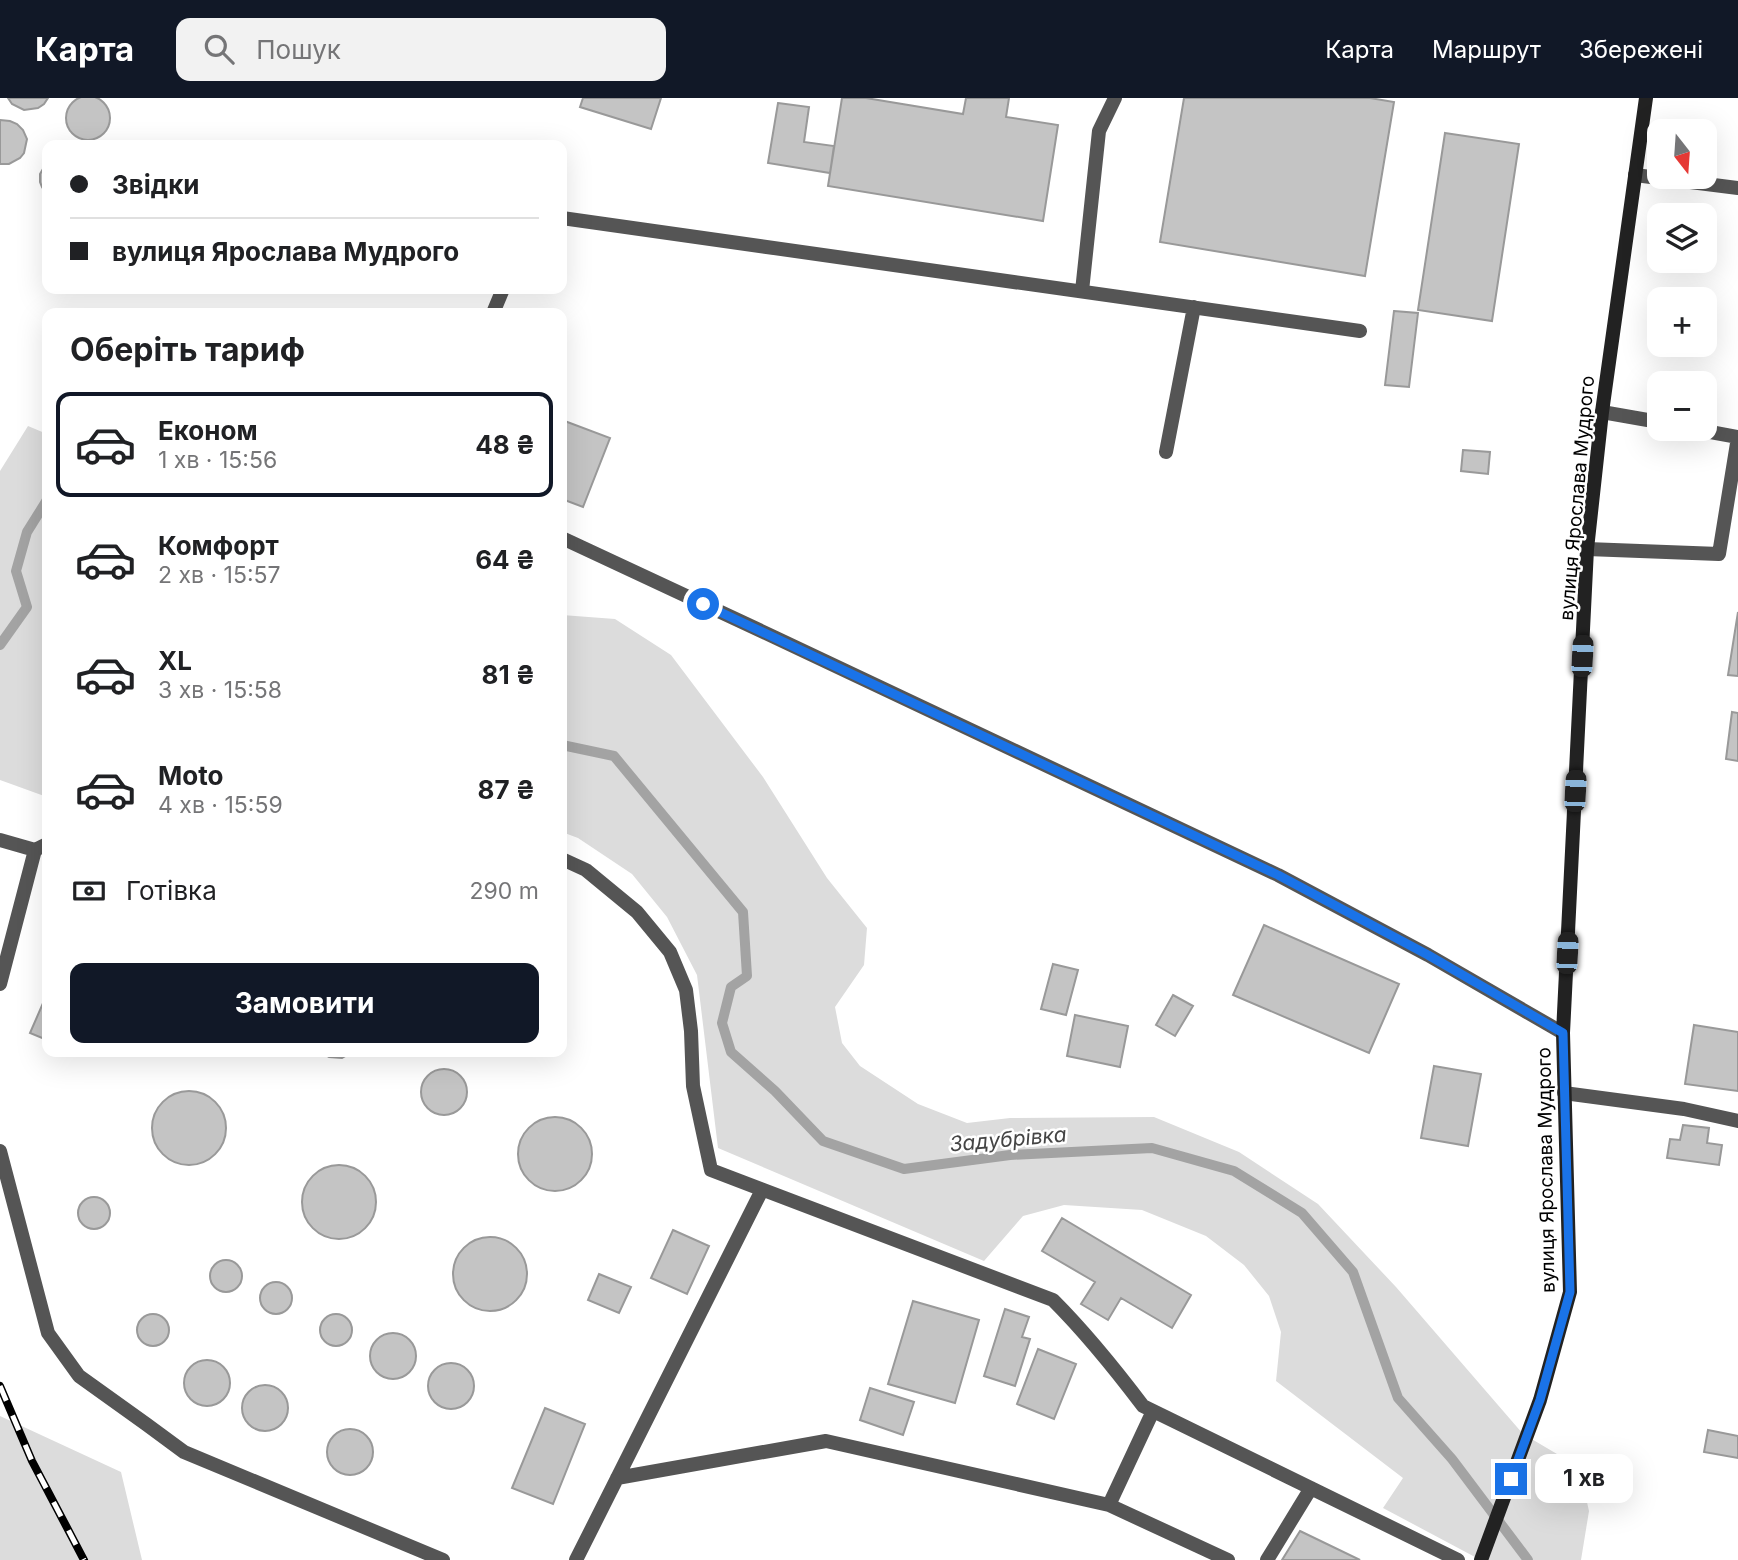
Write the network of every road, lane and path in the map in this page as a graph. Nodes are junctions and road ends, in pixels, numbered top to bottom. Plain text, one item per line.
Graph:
1 (1115, 98) edge
2 (1646, 98) edge
3 (1635, 175) junction
4 (1738, 188) edge
5 (567, 219) edge
6 (1082, 291) junction
7 (1194, 307) junction
8 (1360, 331) dead end
9 (1602, 412) junction
10 (1647, 420) edge
11 (1717, 433) edge
12 (1166, 452) dead end
13 (567, 540) edge
14 (1587, 549) junction
15 (0, 840) edge
16 (41, 847) edge
17 (567, 861) edge
18 (0, 984) edge
19 (1563, 1033) junction
20 (1564, 1093) junction
21 (1738, 1121) edge
22 (0, 1151) edge
23 (762, 1190) junction
24 (1153, 1411) junction
25 (617, 1478) junction
26 (1311, 1488) junction
27 (1109, 1504) junction
28 (1477, 1559) edge
29 (443, 1560) edge
30 (576, 1560) edge
31 (1228, 1560) edge
32 (1267, 1560) edge
33 (1458, 1560) edge

1 - 6 lane
2 - 3 main road, вулиця Ярослава Мудрого
3 - 4 lane
3 - 9 main road, вулиця Ярослава Мудрого
5 - 6 lane
6 - 7 lane
7 - 8 lane
7 - 12 lane
9 - 10 lane
9 - 14 main road, вулиця Ярослава Мудрого
11 - 14 lane
13 - 19 lane
14 - 19 main road, вулиця Ярослава Мудрого
15 - 16 lane
16 - 18 lane
17 - 23 lane
19 - 20 main road, вулиця Ярослава Мудрого
20 - 21 lane
20 - 28 main road, вулиця Ярослава Мудрого
22 - 29 lane
23 - 24 lane
23 - 25 lane
24 - 26 lane
24 - 27 lane
25 - 27 lane
25 - 30 lane
26 - 32 lane
26 - 33 lane
27 - 31 lane

